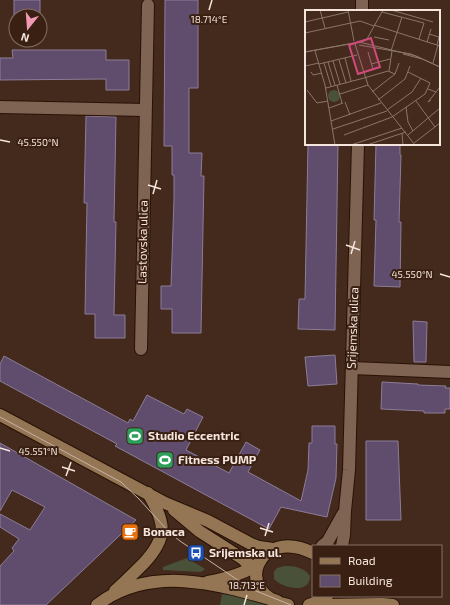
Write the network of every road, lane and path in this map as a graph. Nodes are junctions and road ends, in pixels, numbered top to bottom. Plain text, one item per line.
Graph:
1 (148, 5) dead end
2 (0, 107) edge
3 (145, 110) junction
4 (358, 145) edge
5 (141, 349) dead end
6 (352, 368) junction
7 (450, 372) edge
8 (0, 415) edge
9 (148, 493) junction
10 (165, 503) junction
11 (345, 511) junction
12 (323, 545) edge
13 (342, 545) edge
14 (273, 549) junction
15 (311, 550) edge
16 (256, 567) junction
17 (203, 582) junction
18 (326, 597) edge
19 (277, 602) junction
20 (362, 602) edge
21 (101, 603) edge
22 (388, 604) edge
23 (288, 605) edge
24 (309, 605) edge
25 (324, 605) edge

1 - 3 street, Lastovska ulica
2 - 3 street
3 - 5 street, Lastovska ulica
4 - 6 street, Srijemska ulica
6 - 7 street
6 - 11 street, Srijemska ulica
8 - 9 street
9 - 10 street
9 - 21 street
10 - 14 street
10 - 16 street
11 - 12 street, Srijemska ulica
11 - 13 street, Srijemska ulica
14 - 15 street
14 - 16 street
16 - 17 street
16 - 19 street
17 - 19 street
17 - 21 street
18 - 24 street
19 - 23 street
20 - 22 street
20 - 25 street

